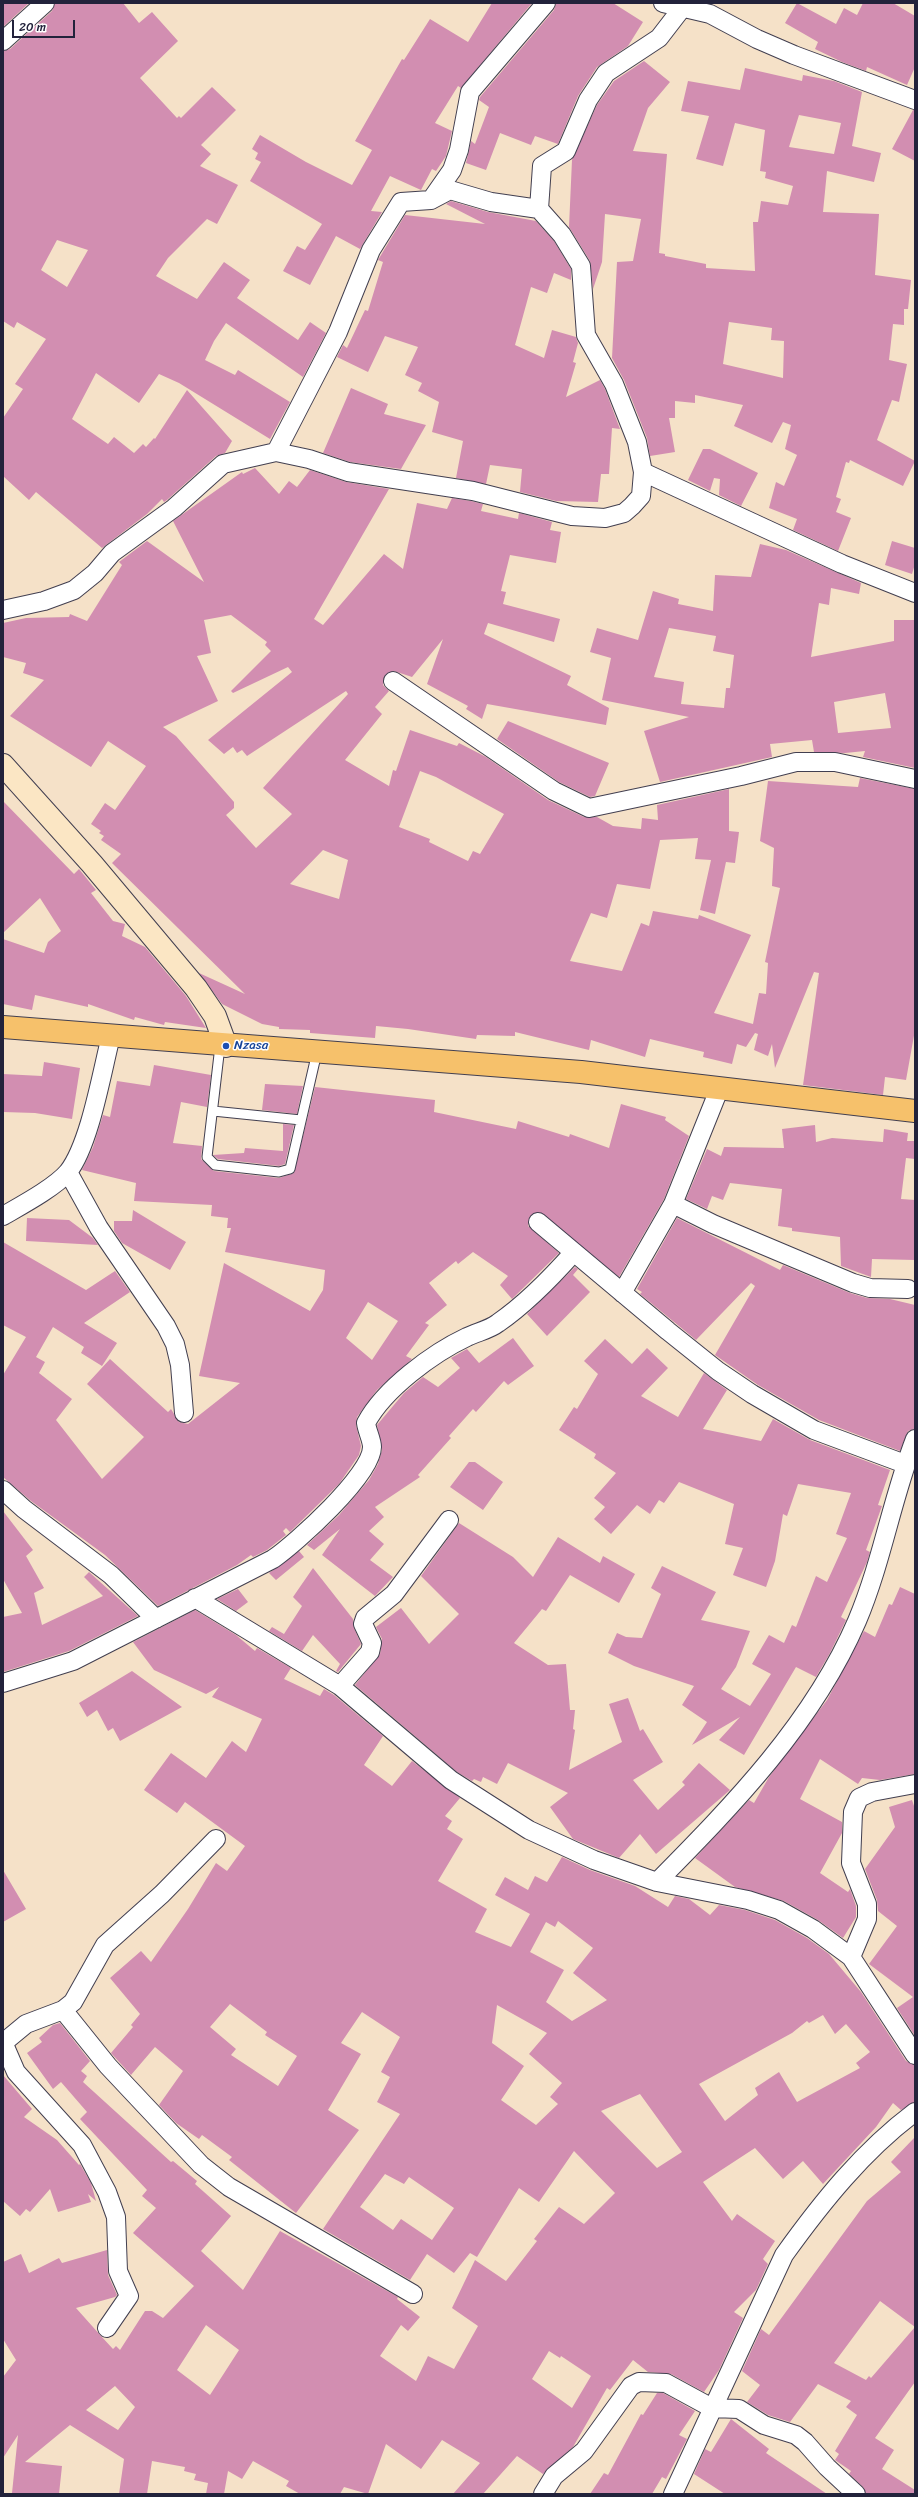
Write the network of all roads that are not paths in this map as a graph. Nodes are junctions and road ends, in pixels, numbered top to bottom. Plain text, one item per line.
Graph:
1 (45, 3) edge
2 (546, 3) edge
3 (676, 5) edge
4 (3, 41) edge
5 (915, 100) edge
6 (431, 200) junction
7 (539, 209) junction
8 (276, 452) junction
9 (644, 472) junction
10 (915, 593) edge
11 (3, 610) edge
12 (393, 681) dead end
13 (3, 765) edge
14 (915, 779) edge
15 (3, 1027) edge
16 (111, 1036) junction
17 (223, 1046) junction
18 (318, 1050) junction
19 (720, 1087) junction
20 (213, 1111) junction
21 (915, 1111) edge
22 (301, 1120) junction
23 (68, 1172) junction
24 (672, 1204) junction
25 (3, 1216) edge
26 (538, 1222) dead end
27 (574, 1252) junction
28 (908, 1290) dead end
29 (622, 1293) junction
30 (184, 1413) dead end
31 (915, 1439) edge
32 (907, 1475) edge
33 (3, 1490) edge
34 (449, 1520) dead end
35 (194, 1598) junction
36 (156, 1619) junction
37 (3, 1683) edge
38 (340, 1686) junction
39 (915, 1784) edge
40 (216, 1838) dead end
41 (657, 1882) junction
42 (851, 1957) junction
43 (63, 2010) junction
44 (3, 2043) edge
45 (915, 2055) edge
46 (915, 2112) edge
47 (413, 2294) dead end
48 (107, 2328) dead end
49 (712, 2408) junction
50 (543, 2494) edge
51 (673, 2494) edge
52 (856, 2494) edge

1 - 4 street
2 - 6 street
3 - 5 street
3 - 7 street
6 - 7 street
6 - 8 street
7 - 9 street
8 - 9 street
8 - 11 street
9 - 10 street
12 - 14 street
13 - 17 main road
15 - 16 main road
16 - 17 main road
16 - 23 street
17 - 18 main road
17 - 20 lane
18 - 19 main road
18 - 22 lane
19 - 21 main road
19 - 24 street
20 - 22 lane
20 - 22 lane
23 - 25 street
23 - 30 street
24 - 28 street
24 - 29 street
26 - 27 street
27 - 29 street
27 - 35 street
29 - 32 street
31 - 32 street
32 - 41 street
33 - 36 street
34 - 38 street
35 - 36 street
35 - 38 street
36 - 37 street
38 - 41 street
39 - 42 street
40 - 43 street
41 - 42 street
42 - 45 street
43 - 44 street
43 - 47 street
44 - 48 street
46 - 49 street
49 - 50 street
49 - 51 street
49 - 52 street

